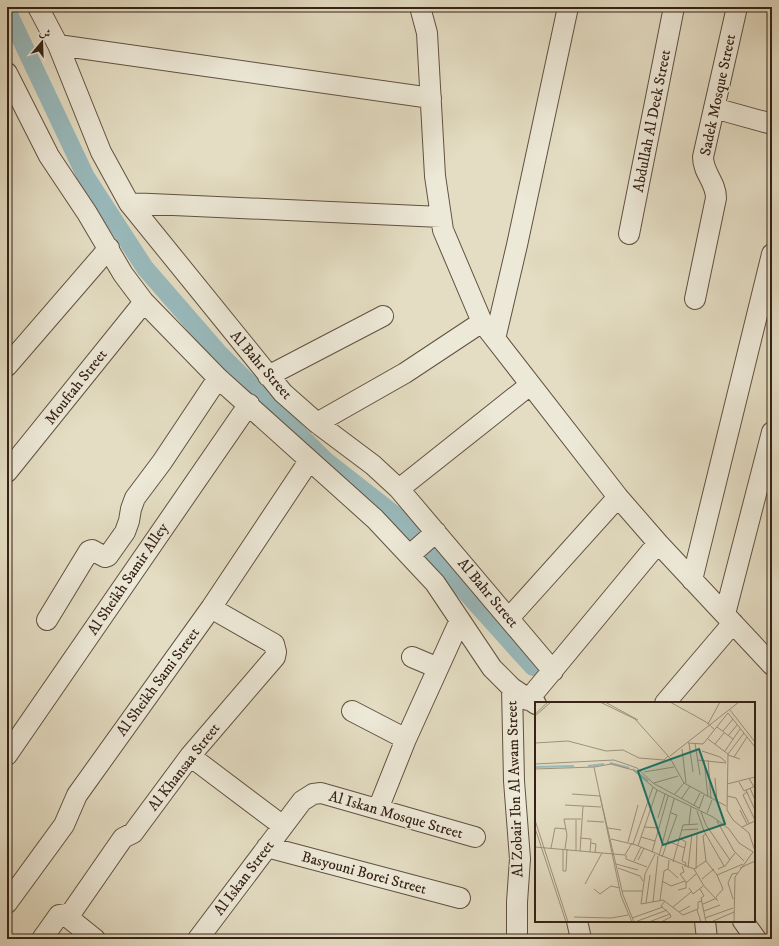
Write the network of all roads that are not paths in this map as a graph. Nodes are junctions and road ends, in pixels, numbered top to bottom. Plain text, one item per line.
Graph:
1 (38, 7) edge
2 (420, 7) edge
3 (568, 7) edge
4 (674, 7) edge
5 (737, 7) edge
6 (58, 45) junction
7 (7, 73) edge
8 (431, 98) junction
9 (714, 108) junction
10 (772, 124) edge
11 (129, 203) junction
12 (441, 217) junction
13 (629, 234) dead end
14 (109, 248) junction
15 (772, 254) edge
16 (695, 299) dead end
17 (144, 302) junction
18 (383, 316) dead end
19 (482, 322) junction
20 (495, 339) junction
21 (7, 366) edge
22 (268, 376) junction
23 (218, 378) junction
24 (530, 385) junction
25 (249, 404) junction
26 (317, 423) junction
27 (772, 432) edge
28 (309, 461) junction
29 (7, 472) edge
30 (399, 489) junction
31 (618, 497) junction
32 (423, 543) junction
33 (658, 543) junction
34 (692, 580) junction
35 (211, 608) junction
36 (509, 618) junction
37 (729, 619) junction
38 (47, 620) dead end
39 (460, 620) junction
40 (412, 657) dead end
41 (772, 665) edge
42 (438, 668) junction
43 (553, 671) junction
44 (512, 688) junction
45 (532, 702) edge
46 (666, 702) edge
47 (352, 711) dead end
48 (13, 733) edge
49 (406, 739) junction
50 (7, 755) edge
51 (190, 756) junction
52 (378, 809) junction
53 (283, 826) junction
54 (475, 837) dead end
55 (267, 848) junction
56 (460, 898) dead end
57 (7, 903) edge
58 (65, 915) junction
59 (577, 922) edge
60 (705, 922) edge
61 (744, 922) edge
62 (205, 936) edge
63 (42, 939) edge
64 (95, 939) edge
65 (517, 939) edge
66 (581, 939) edge
67 (707, 939) edge
68 (756, 939) edge

1 - 6 street, Al Bahr Street
2 - 8 street
3 - 20 street
4 - 13 street, Abdullah Al Deek Street
5 - 9 street, Sadek Mosque Street
6 - 8 street
6 - 11 street, Al Bahr Street
7 - 14 street, Al Bahr Street
8 - 12 street
9 - 10 street
9 - 16 street, Sadek Mosque Street
11 - 12 street
11 - 22 street, Al Bahr Street
12 - 19 street
14 - 17 street, Al Bahr Street
14 - 21 street
15 - 34 street
17 - 23 street, Al Bahr Street
17 - 29 street, Mouftah Street
18 - 22 street
19 - 20 street
19 - 26 street
20 - 24 street
22 - 26 street, Al Bahr Street
23 - 25 street, Al Bahr Street
23 - 38 street
24 - 30 street
24 - 31 street
25 - 28 street, Al Bahr Street
25 - 48 street, Al Sheikh Samir Alley
26 - 30 street, Al Bahr Street
27 - 37 street
28 - 32 street, Al Bahr Street
28 - 35 street, Al Sheikh Sami Street
30 - 32 street, Al Bahr Street
31 - 33 street
31 - 36 street
32 - 36 street, Al Bahr Street
32 - 39 street, Al Bahr Street
33 - 34 street
33 - 43 street
34 - 37 street
35 - 51 street, Al Khansaa Street
35 - 57 street, Al Sheikh Sami Street
36 - 43 street, Al Bahr Street
37 - 41 street
37 - 46 street
39 - 42 street
39 - 44 street, Al Bahr Street
40 - 42 street
42 - 49 street
43 - 45 street
44 - 45 street, Al Bahr Street
44 - 65 street, Al Zobair Ibn Al Awam Street
47 - 49 street
48 - 50 street, Al Sheikh Samir Alley
49 - 52 street
51 - 53 street
51 - 58 street, Al Khansaa Street
52 - 53 street, Al Iskan Mosque Street
52 - 54 street, Al Iskan Mosque Street
53 - 55 street, Al Iskan Street
55 - 56 street, Basyouni Borei Street
55 - 62 street, Al Iskan Street
58 - 63 street, Al Khansaa Street
58 - 64 street
59 - 66 street
60 - 67 street
61 - 68 street

